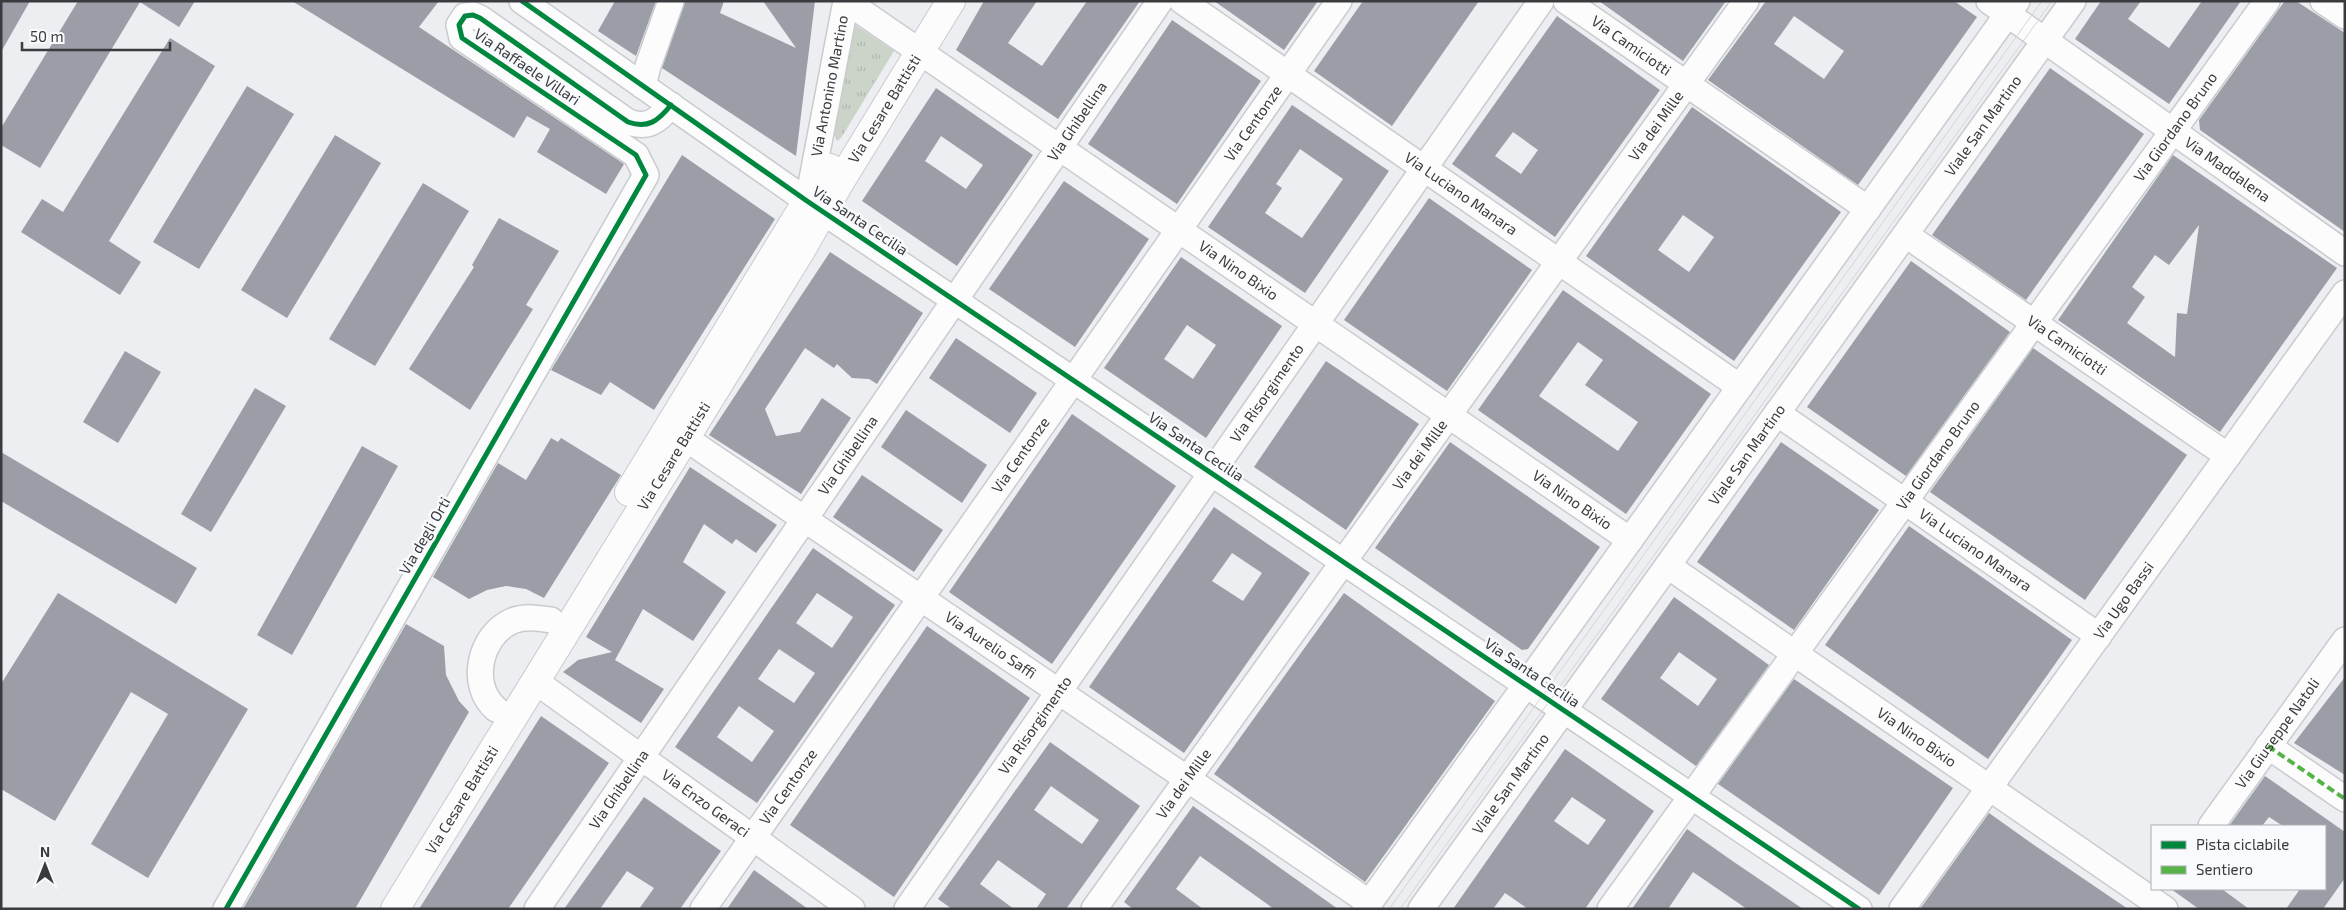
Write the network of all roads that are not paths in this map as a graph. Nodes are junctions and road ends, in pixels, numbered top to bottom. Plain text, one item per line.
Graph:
1 (522, 1) edge
2 (671, 1) edge
3 (846, 1) edge
4 (932, 1) edge
5 (951, 1) edge
6 (1160, 1) edge
7 (1182, 1) edge
8 (1339, 1) edge
9 (1541, 1) edge
10 (1566, 1) edge
11 (1746, 1) edge
12 (2074, 1) edge
13 (2267, 1) edge
14 (2323, 1) edge
15 (2004, 6) edge
16 (2345, 16) edge
17 (2045, 41) junction
18 (913, 48) junction
19 (1288, 75) junction
20 (1686, 84) junction
21 (643, 86) junction
22 (671, 105) junction
23 (2172, 131) junction
24 (1059, 148) junction
25 (1424, 169) junction
26 (646, 175) joint
27 (816, 206) junction
28 (1868, 209) junction
29 (1178, 230) junction
30 (1906, 235) junction
31 (2345, 253) edge
32 (1558, 262) junction
33 (2345, 293) edge
34 (955, 299) junction
35 (2034, 323) junction
36 (1315, 324) junction
37 (1074, 380) junction
38 (1740, 387) junction
39 (1777, 413) junction
40 (1448, 416) junction
41 (685, 438) junction
42 (2228, 456) junction
43 (1212, 472) junction
44 (1905, 501) junction
45 (804, 519) junction
46 (1630, 540) junction
47 (1344, 561) junction
48 (1668, 566) junction
49 (921, 598) junction
50 (551, 620) junction
51 (2099, 636) junction
52 (2345, 640) edge
53 (1794, 654) junction
54 (535, 681) junction
55 (1526, 684) junction
56 (1059, 692) junction
57 (496, 709) junction
58 (1564, 710) junction
59 (2268, 746) junction
60 (641, 757) junction
61 (1188, 779) junction
62 (1989, 788) junction
63 (1692, 796) junction
64 (2345, 799) edge
65 (2212, 825) edge
66 (753, 838) junction
67 (2160, 902) edge
68 (1368, 906) edge
69 (1099, 907) edge
70 (226, 909) edge
71 (377, 909) edge
72 (395, 909) edge
73 (537, 909) edge
74 (703, 909) edge
75 (852, 909) edge
76 (907, 909) edge
77 (1421, 909) edge
78 (1610, 909) edge
79 (1859, 909) edge
80 (1902, 909) edge

1 - 21 street, Via Santa Cecilia
2 - 21 street
3 - 18 street, Via Nino Bixio
3 - 27 street, Via Antonino Martino
4 - 18 main road, Via Cesare Battisti
5 - 18 main road, Via Cesare Battisti
6 - 24 street, Via Ghibellina
7 - 19 street, Via Luciano Manara
8 - 19 street, Via Centonze
9 - 25 street, Via Risorgimento
10 - 20 street, Via Camiciotti
11 - 20 street, Via dei Mille
12 - 17 street, Viale San Martino
13 - 23 street, Via Giordano Bruno
14 - 16 street
15 - 17 street, Via Maddalena
15 - 28 street
17 - 23 street, Via Maddalena
17 - 30 street, Viale San Martino
18 - 24 street, Via Nino Bixio
18 - 27 main road, Via Cesare Battisti
19 - 25 street, Via Luciano Manara
19 - 29 street, Via Centonze
20 - 28 street, Via Camiciotti
20 - 32 street, Via dei Mille
21 - 22 street, Via Santa Cecilia
22 - 26 street, Via Raffaele Villari
22 - 27 street, Via Santa Cecilia
23 - 31 street, Via Maddalena
23 - 35 street, Via Giordano Bruno
24 - 29 street, Via Nino Bixio
24 - 34 street, Via Ghibellina
25 - 32 street, Via Luciano Manara
25 - 36 street, Via Risorgimento
26 - 70 street, Via degli Orti
27 - 34 street, Via Santa Cecilia
27 - 41 main road, Via Cesare Battisti
27 - 50 main road, Via Cesare Battisti
28 - 38 street
29 - 36 street, Via Nino Bixio
29 - 37 street, Via Centonze
30 - 35 street, Via Camiciotti
30 - 39 street, Viale San Martino
32 - 38 street, Via Luciano Manara
32 - 40 street, Via dei Mille
33 - 42 street, Via Ugo Bassi
34 - 37 street, Via Santa Cecilia
34 - 45 street, Via Ghibellina
35 - 42 street, Via Camiciotti
35 - 44 street, Via Giordano Bruno
36 - 40 street, Via Nino Bixio
36 - 43 street, Via Risorgimento
37 - 43 street, Via Santa Cecilia
37 - 49 street, Via Centonze
38 - 46 street
39 - 44 street, Via Luciano Manara
39 - 48 street, Viale San Martino
40 - 46 street, Via Nino Bixio
40 - 47 street, Via dei Mille
41 - 45 street, Via Aurelio Saffi
41 - 54 main road, Via Cesare Battisti
42 - 51 street, Via Ugo Bassi
43 - 47 street, Via Santa Cecilia
43 - 56 street, Via Risorgimento
44 - 51 street, Via Luciano Manara
44 - 53 street, Via Giordano Bruno
45 - 49 street, Via Aurelio Saffi
45 - 60 street, Via Ghibellina
46 - 55 street
47 - 55 street, Via Santa Cecilia
47 - 61 street, Via dei Mille
48 - 53 street, Via Nino Bixio
48 - 58 street, Viale San Martino
49 - 56 street, Via Aurelio Saffi
49 - 66 street, Via Centonze
50 - 57 main road, Via Cesare Battisti
50 - 57 street
51 - 62 street, Via Ugo Bassi
52 - 59 street, Via Giuseppe Natoli
53 - 62 street, Via Nino Bixio
53 - 63 street, Via Giordano Bruno
54 - 60 street, Via Enzo Geraci
54 - 72 main road, Via Cesare Battisti
55 - 58 street, Via Santa Cecilia
55 - 68 street
56 - 61 street, Via Aurelio Saffi
56 - 76 street, Via Risorgimento
57 - 71 main road, Via Cesare Battisti
58 - 63 street, Via Santa Cecilia
58 - 77 street, Viale San Martino
59 - 64 street
59 - 65 street, Via Giuseppe Natoli
60 - 66 street, Via Enzo Geraci
60 - 73 street, Via Ghibellina
61 - 68 street, Via Aurelio Saffi
61 - 69 street, Via dei Mille
62 - 67 street, Via Nino Bixio
62 - 80 street, Via Ugo Bassi
63 - 78 street, Via Giordano Bruno
63 - 79 street, Via Santa Cecilia
66 - 74 street, Via Centonze
66 - 75 street, Via Enzo Geraci

